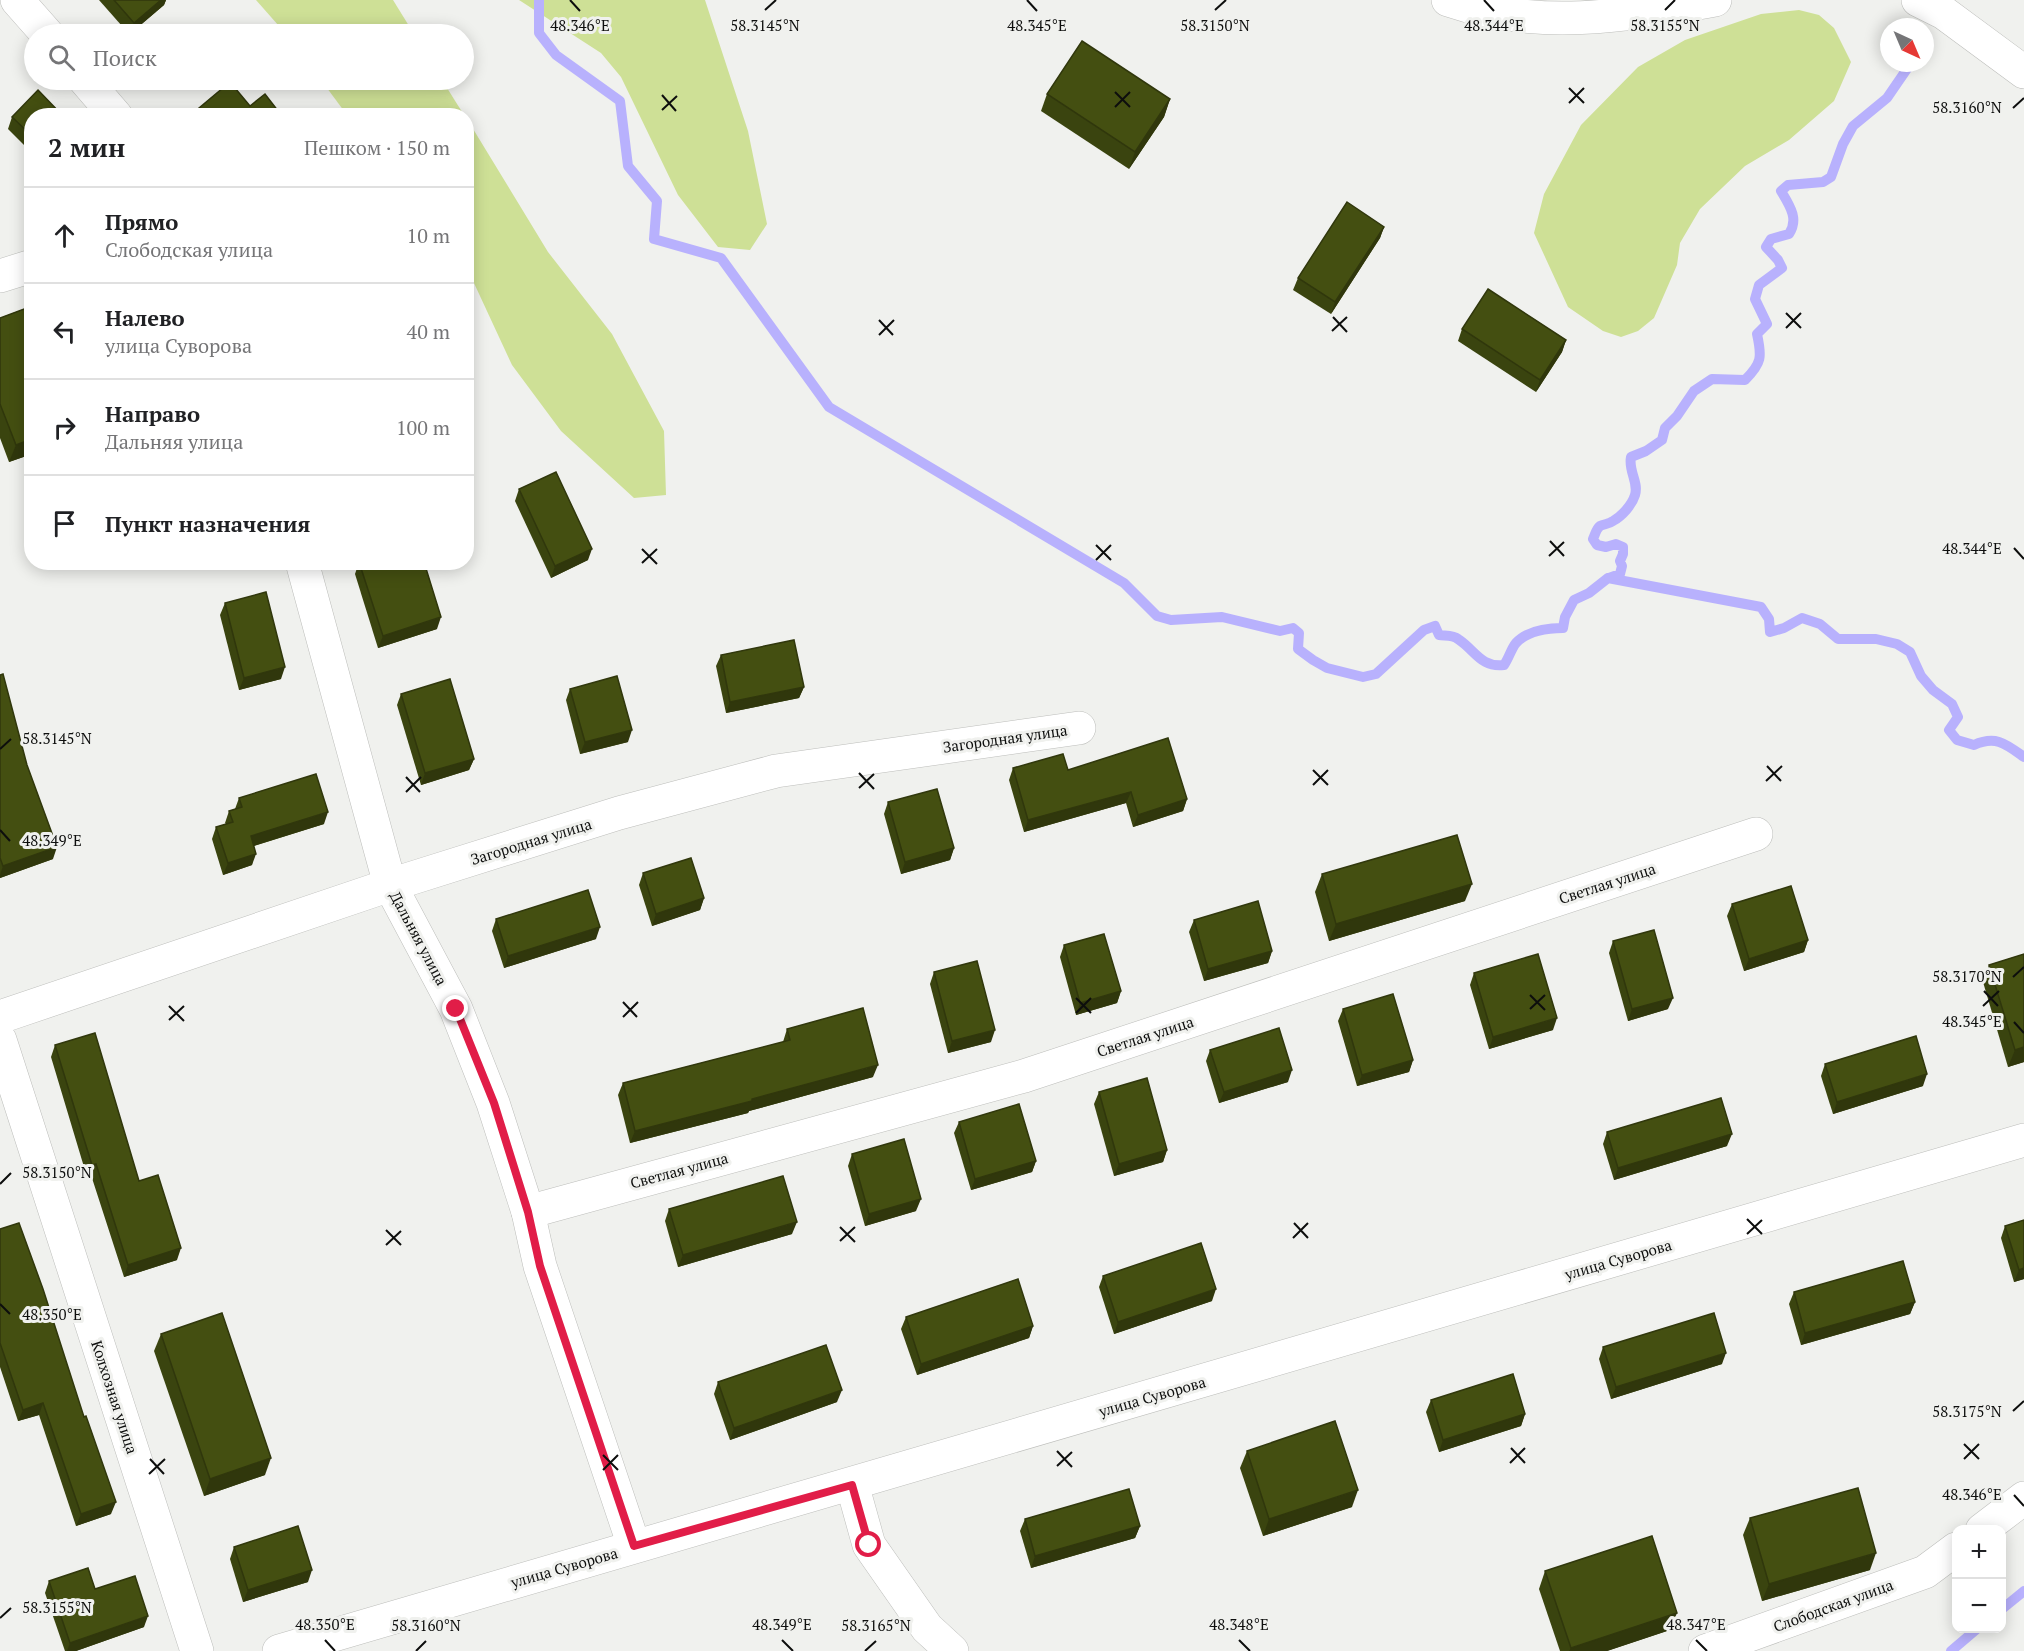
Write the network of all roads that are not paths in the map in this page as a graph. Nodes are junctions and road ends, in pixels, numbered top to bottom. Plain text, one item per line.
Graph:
1 (17, 0) edge
2 (1448, 0) edge
3 (1715, 0) edge
4 (1918, 0) edge
5 (38, 24) edge
6 (2024, 72) edge
7 (94, 90) edge
8 (109, 108) edge
9 (24, 268) edge
10 (0, 276) edge
11 (304, 570) edge
12 (1078, 728) dead end
13 (1756, 834) dead end
14 (390, 885) junction
15 (0, 1017) edge
16 (0, 1040) edge
17 (2024, 1140) edge
18 (528, 1212) junction
19 (852, 1485) junction
20 (2024, 1498) edge
21 (1989, 1525) edge
22 (634, 1546) junction
23 (1952, 1552) edge
24 (196, 1651) edge
25 (279, 1651) edge
26 (952, 1651) edge
27 (1705, 1651) edge

1 - 5 street
2 - 3 street
4 - 6 street
7 - 8 street
9 - 10 street
11 - 14 street, Дальняя улица
12 - 14 street, Загородная улица
13 - 18 street, Светлая улица
14 - 15 street, Загородная улица
14 - 18 street, Дальняя улица
16 - 24 street, Колхозная улица
17 - 19 street, улица Суворова
18 - 22 street, Дальняя улица
19 - 22 street, улица Суворова
19 - 26 street
20 - 21 street
22 - 25 street, улица Суворова
23 - 27 street, Слободская улица

